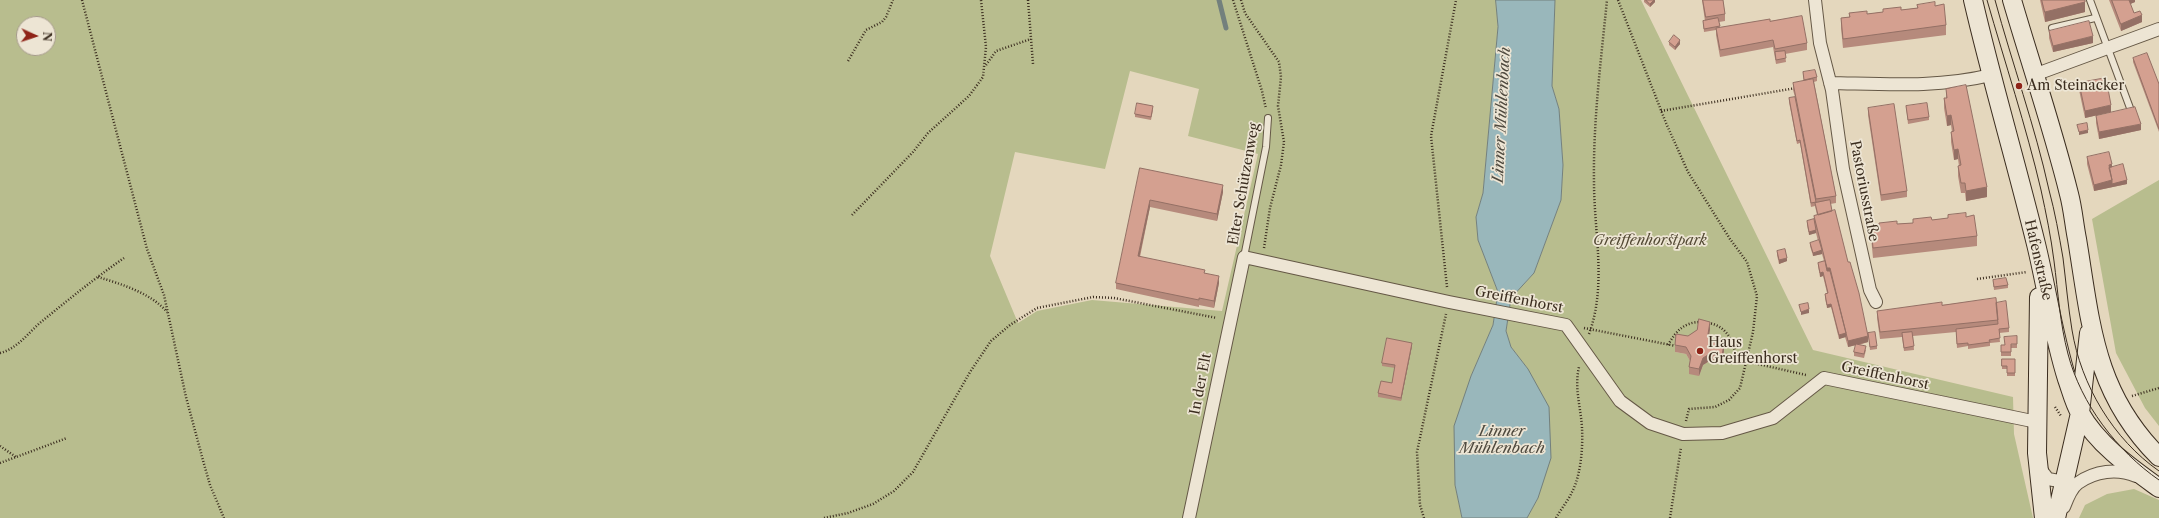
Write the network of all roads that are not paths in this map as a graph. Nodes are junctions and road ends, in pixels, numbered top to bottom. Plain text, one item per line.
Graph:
1 (1815, 0) edge
2 (1973, 0) edge
3 (2012, 0) edge
4 (2090, 0) edge
5 (2095, 18) junction
6 (2052, 28) dead end
7 (2159, 29) edge
8 (2107, 48) junction
9 (1991, 75) junction
10 (2034, 75) junction
11 (1830, 83) junction
12 (2130, 108) edge
13 (1268, 118) road end
14 (2036, 244) junction
15 (1244, 257) junction
16 (1876, 302) dead end
17 (2090, 323) junction
18 (2080, 413) junction
19 (2037, 422) junction
20 (2159, 457) edge
21 (2038, 466) junction
22 (2071, 483) junction
23 (2158, 487) edge
24 (1189, 518) edge
25 (2044, 518) edge
26 (2056, 518) edge
27 (2060, 518) edge

1 - 11 street, Pastoriusstraße
2 - 9 main road, Hafenstraße
3 - 10 main road
4 - 5 lane
5 - 6 lane
5 - 8 lane
7 - 8 street
8 - 10 street
8 - 12 lane
9 - 11 street
9 - 14 main road, Hafenstraße
10 - 17 main road
11 - 16 street, Pastoriusstraße
13 - 15 lane, Elter Schützenweg
14 - 18 main road, Hafenstraße
14 - 19 main road
15 - 19 street, Greiffenhorst
15 - 24 street, In der Elt
17 - 18 main road
17 - 20 main road
18 - 22 main road
18 - 23 main road, Hafenstraße
19 - 21 main road
21 - 22 street
21 - 25 main road
22 - 23 street
22 - 26 main road
22 - 27 street

